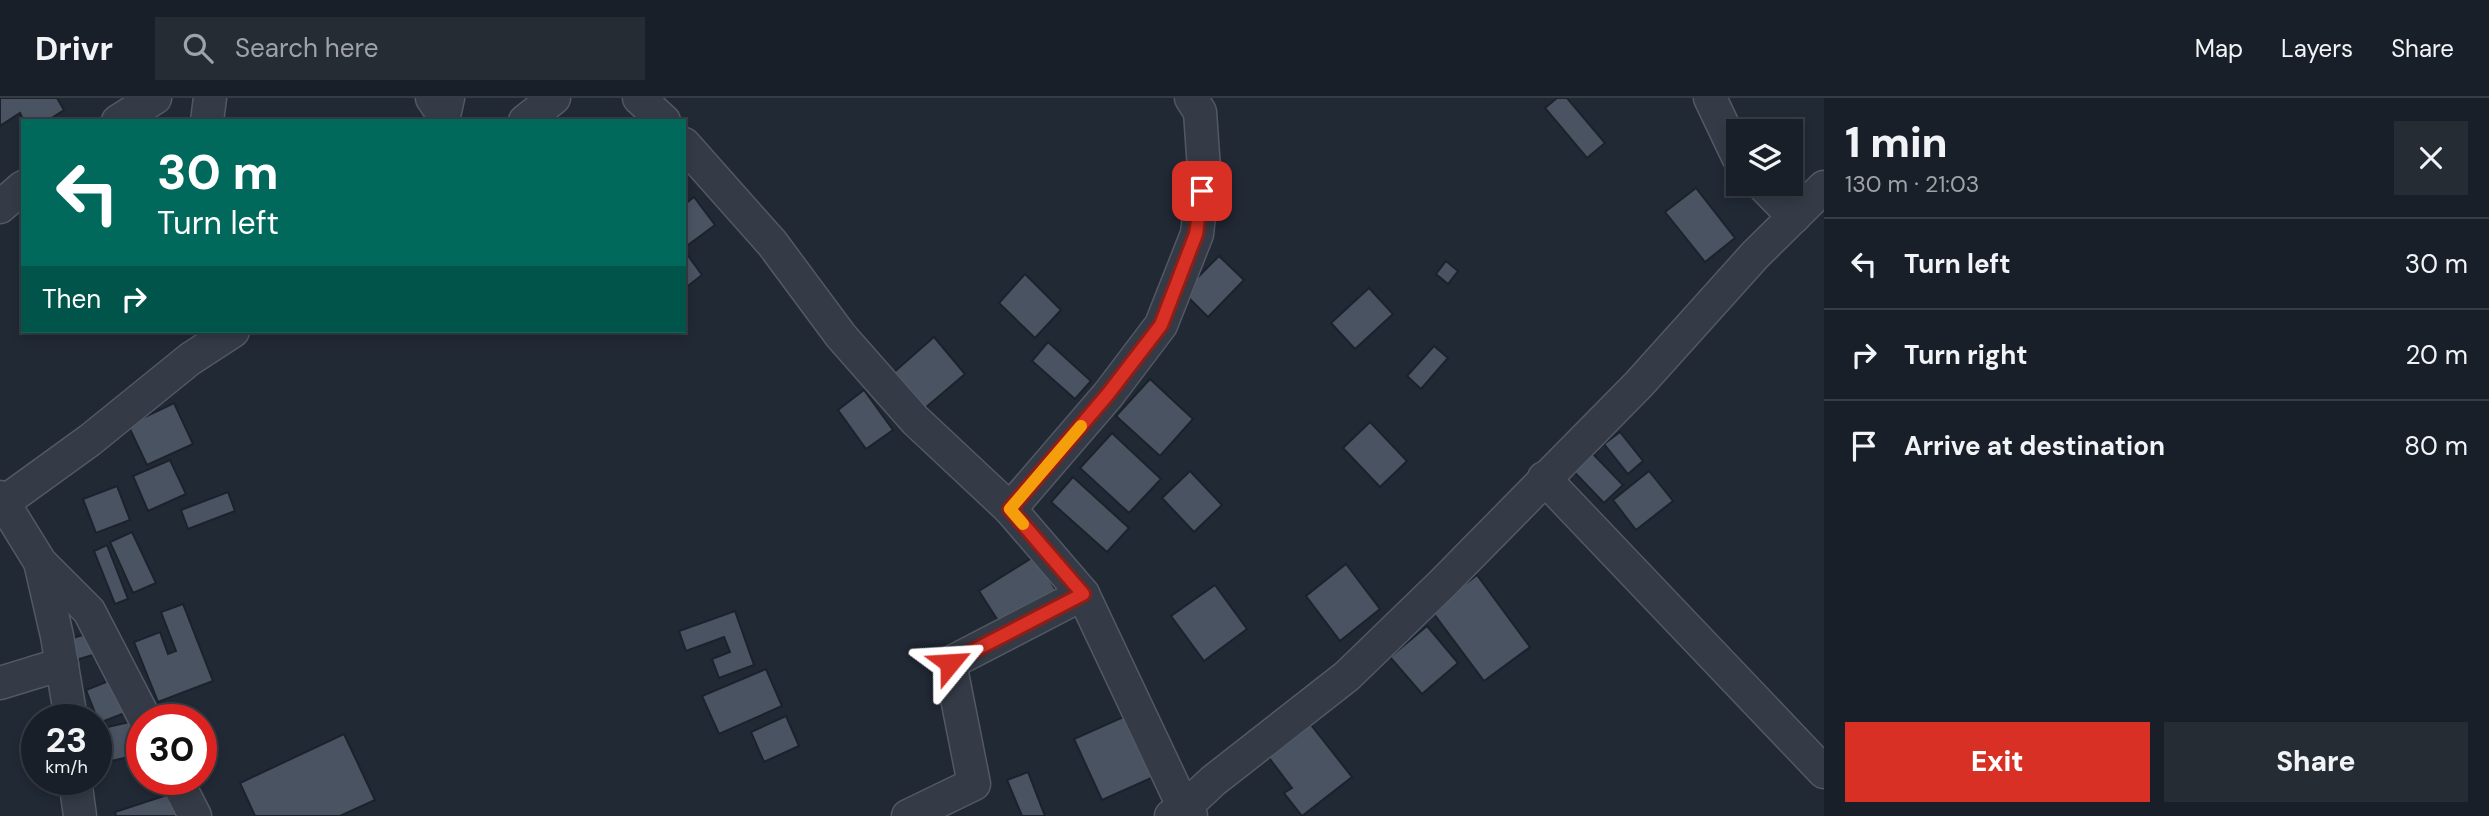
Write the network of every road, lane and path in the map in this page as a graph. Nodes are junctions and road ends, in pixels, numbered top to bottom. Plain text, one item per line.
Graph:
1 (155, 98) edge
2 (210, 98) edge
3 (432, 98) edge
4 (448, 98) edge
5 (554, 98) edge
6 (639, 98) edge
7 (1191, 98) edge
8 (1710, 98) edge
9 (121, 119) edge
10 (207, 119) edge
11 (528, 119) edge
12 (662, 119) edge
13 (1726, 132) edge
14 (686, 146) edge
15 (1824, 187) edge
16 (21, 189) edge
17 (1774, 196) edge
18 (0, 207) edge
19 (1794, 217) junction
20 (227, 333) edge
21 (190, 345) edge
22 (1544, 478) junction
23 (1, 500) edge
24 (1010, 509) junction
25 (40, 562) junction
26 (1083, 594) junction
27 (62, 664) junction
28 (0, 684) edge
29 (69, 704) edge
30 (137, 704) edge
31 (1824, 772) edge
32 (77, 795) edge
33 (184, 795) edge
34 (1182, 813) edge
35 (80, 816) edge
36 (195, 816) edge
37 (908, 816) edge

1 - 9 street
2 - 10 street
3 - 4 street
5 - 11 street
6 - 12 street
7 - 24 street
8 - 13 street
14 - 24 street
15 - 19 street
16 - 18 street
17 - 19 street
19 - 22 street
20 - 21 street
21 - 23 street
22 - 31 street
22 - 34 street
23 - 25 street
24 - 26 street
25 - 27 street
25 - 30 street
26 - 34 street
26 - 37 street
27 - 28 street
27 - 29 street
32 - 35 street
33 - 36 street

